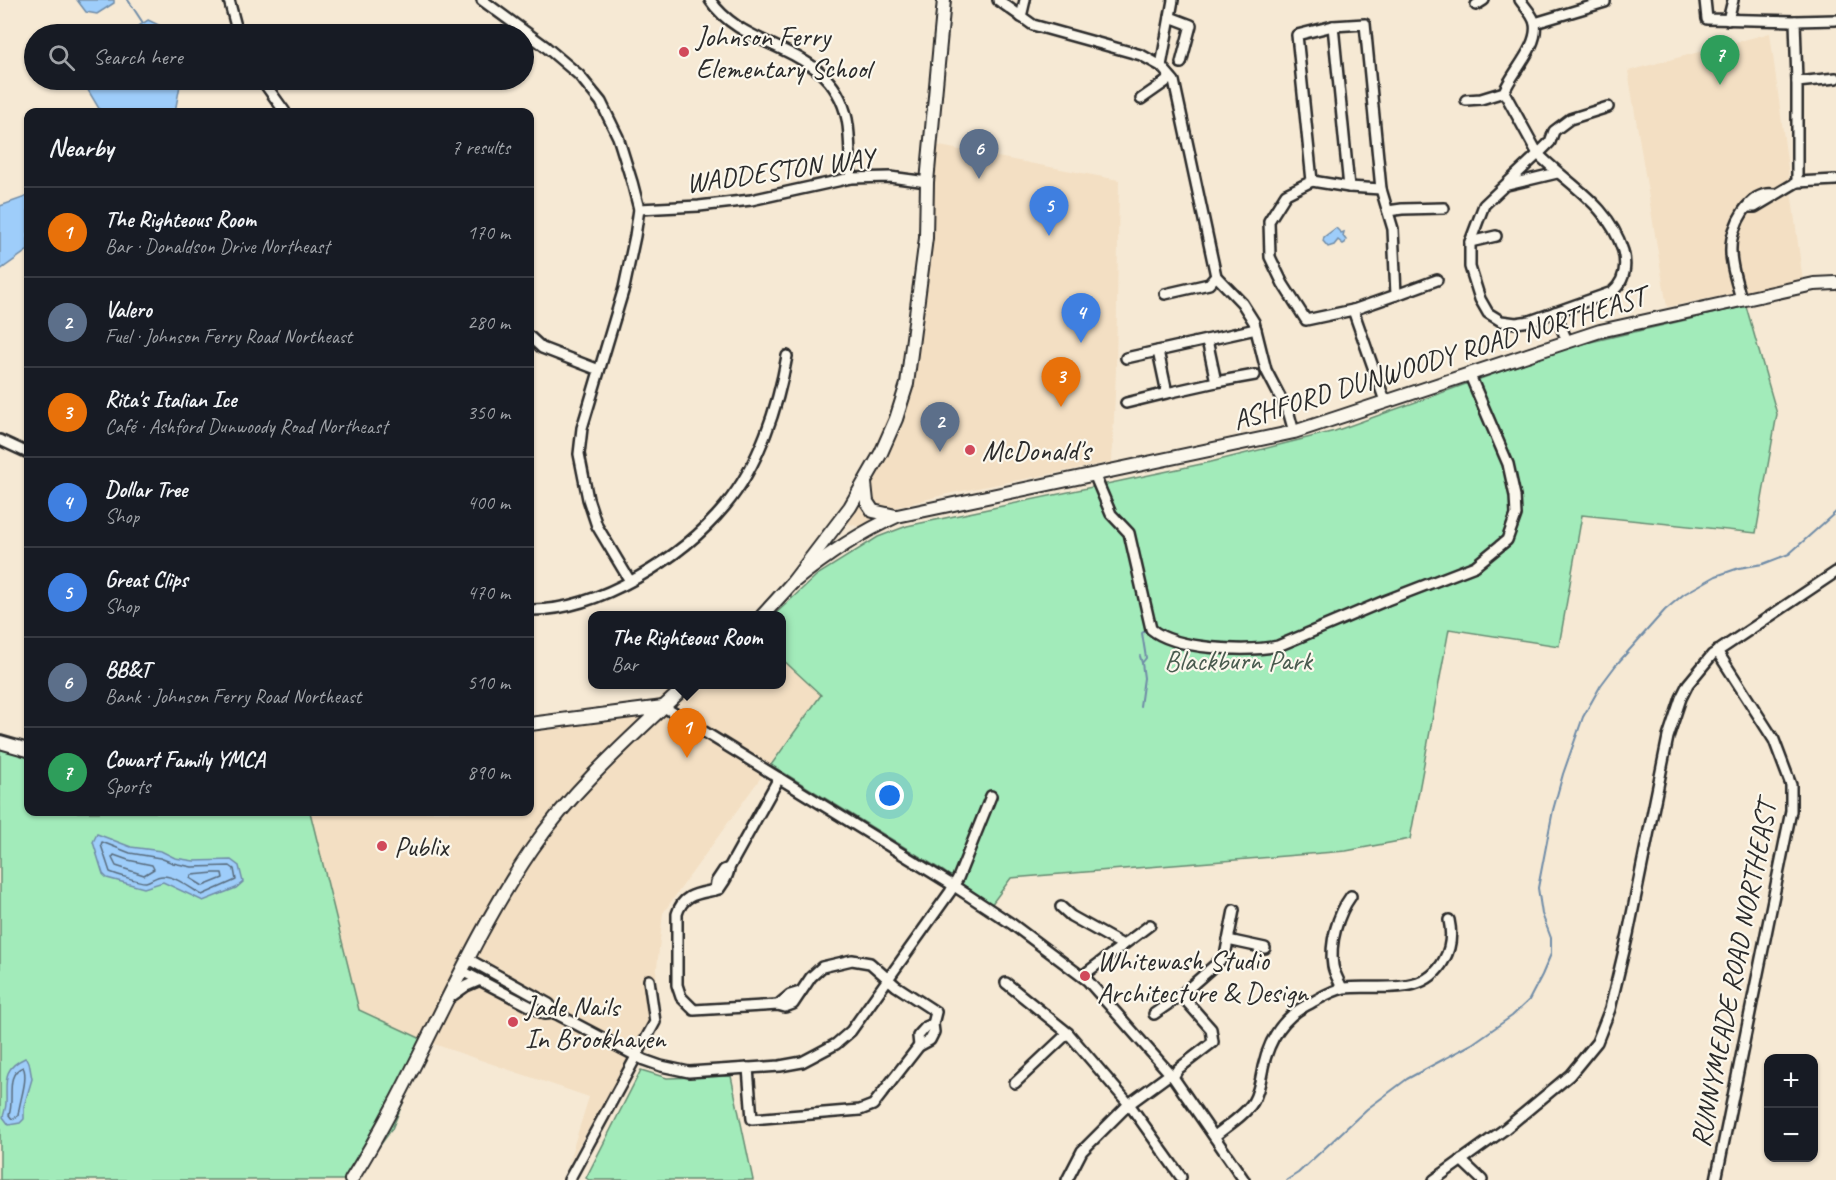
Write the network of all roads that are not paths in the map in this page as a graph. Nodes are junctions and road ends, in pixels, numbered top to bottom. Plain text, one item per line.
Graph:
1 (229, 0) edge
2 (482, 0) edge
3 (710, 0) edge
4 (944, 0) edge
5 (998, 0) edge
6 (1025, 0) edge
7 (1173, 0) edge
8 (1520, 0) edge
9 (1605, 0) edge
10 (1705, 0) edge
11 (1733, 0) edge
12 (1021, 17) junction
13 (1170, 17) junction
14 (1728, 20) junction
15 (1836, 20) edge
16 (1795, 21) junction
17 (1535, 22) junction
18 (235, 24) edge
19 (514, 24) edge
20 (1333, 26) junction
21 (534, 39) edge
22 (1181, 63) dead end
23 (1161, 66) junction
24 (1171, 78) junction
25 (1836, 78) edge
26 (1797, 82) junction
27 (269, 90) edge
28 (1504, 92) junction
29 (1141, 99) dead end
30 (1466, 100) dead end
31 (1608, 107) dead end
32 (282, 108) edge
33 (1538, 154) junction
34 (1557, 173) junction
35 (851, 178) junction
36 (1836, 180) edge
37 (927, 182) junction
38 (1312, 182) junction
39 (1797, 182) junction
40 (1504, 185) junction
41 (1349, 187) junction
42 (1381, 189) junction
43 (1444, 208) dead end
44 (639, 209) junction
45 (1388, 212) junction
46 (1496, 236) dead end
47 (1470, 242) junction
48 (1216, 276) junction
49 (1437, 280) dead end
50 (1836, 283) edge
51 (1165, 294) dead end
52 (1396, 295) junction
53 (1741, 299) junction
54 (1353, 310) junction
55 (1555, 312) junction
56 (1256, 329) junction
57 (1207, 340) junction
58 (534, 341) edge
59 (1567, 341) junction
60 (1158, 351) junction
61 (787, 356) dead end
62 (1126, 358) dead end
63 (599, 370) junction
64 (1469, 373) junction
65 (1255, 375) dead end
66 (1216, 382) junction
67 (1167, 393) junction
68 (1385, 401) junction
69 (1126, 403) dead end
70 (1294, 432) junction
71 (0, 440) edge
72 (24, 451) edge
73 (1094, 474) junction
74 (865, 483) junction
75 (850, 507) junction
76 (897, 516) junction
77 (849, 542) junction
78 (1836, 572) edge
79 (630, 581) junction
80 (792, 584) junction
81 (534, 610) edge
82 (766, 611) edge
83 (1717, 651) junction
84 (683, 689) edge
85 (664, 707) junction
86 (621, 714) junction
87 (534, 723) edge
88 (534, 730) edge
89 (0, 741) edge
90 (24, 749) edge
91 (779, 778) junction
92 (991, 796) dead end
93 (954, 886) junction
94 (1351, 896) dead end
95 (1061, 907) dead end
96 (1234, 910) dead end
97 (1449, 920) dead end
98 (1150, 925) dead end
99 (1228, 940) junction
100 (1123, 945) junction
101 (1265, 948) dead end
102 (465, 965) junction
103 (1082, 976) junction
104 (888, 978) junction
105 (480, 980) junction
106 (649, 980) dead end
107 (1006, 983) dead end
108 (1342, 988) junction
109 (1181, 995) junction
110 (447, 999) junction
111 (555, 1013) junction
112 (1154, 1014) dead end
113 (1068, 1033) junction
114 (637, 1056) junction
115 (748, 1068) junction
116 (1171, 1075) junction
117 (1015, 1083) dead end
118 (1129, 1104) junction
119 (1215, 1136) junction
120 (1461, 1160) junction
121 (1181, 1177) dead end
122 (351, 1180) edge
123 (569, 1180) edge
124 (1067, 1180) edge
125 (1244, 1180) edge
126 (1434, 1180) edge
127 (1482, 1180) edge
128 (1716, 1180) edge

1 - 18 street
2 - 19 street
3 - 35 street
4 - 37 main road
5 - 12 street
6 - 12 street
7 - 13 street
8 - 17 street
9 - 17 street
10 - 14 street
11 - 14 street
12 - 23 street
13 - 22 street
13 - 23 street
14 - 16 street
15 - 16 street
16 - 26 street
17 - 28 street
20 - 38 street
20 - 41 street
20 - 42 street
21 - 44 street
23 - 24 street
24 - 29 street
24 - 48 street
25 - 26 street
26 - 39 street
27 - 32 street
28 - 30 street
28 - 33 street
31 - 33 street
33 - 34 street
33 - 40 street
34 - 40 street
34 - 55 street
35 - 37 street, WADDESTON WAY
35 - 44 street, WADDESTON WAY
36 - 39 street
37 - 74 main road
38 - 41 street
38 - 54 street
39 - 53 street
40 - 47 street
41 - 42 street
42 - 45 street
43 - 45 street
44 - 63 street
45 - 52 street
46 - 47 street
47 - 55 street
48 - 51 street
48 - 56 street
49 - 52 street
50 - 53 main road, ASHFORD DUNWOODY ROAD NORTHEAST
52 - 54 street
53 - 59 main road, ASHFORD DUNWOODY ROAD NORTHEAST
54 - 68 street
55 - 59 street
56 - 57 street
56 - 70 street
57 - 60 street
57 - 66 street
58 - 63 street
59 - 64 main road, ASHFORD DUNWOODY ROAD NORTHEAST
60 - 62 street
60 - 67 street
61 - 79 street
63 - 79 street
64 - 68 main road, ASHFORD DUNWOODY ROAD NORTHEAST
64 - 73 street
65 - 66 street
66 - 67 street
67 - 69 street
68 - 70 main road, ASHFORD DUNWOODY ROAD NORTHEAST
70 - 73 main road, ASHFORD DUNWOODY ROAD NORTHEAST
71 - 72 street
73 - 76 main road, ASHFORD DUNWOODY ROAD NORTHEAST
74 - 75 main road
74 - 76 main road
75 - 77 main road
75 - 80 main road
76 - 77 main road, ASHFORD DUNWOODY ROAD NORTHEAST
77 - 80 main road, ASHFORD DUNWOODY ROAD NORTHEAST
78 - 83 street
79 - 81 street
80 - 82 main road
83 - 120 street
83 - 128 street, RUNNYMEADE ROAD NORTHEAST
84 - 85 main road
85 - 86 main road
85 - 91 street
85 - 102 main road
86 - 87 main road
86 - 88 main road
89 - 90 main road
91 - 93 street
91 - 104 street
92 - 93 street
93 - 103 street
93 - 104 street
94 - 108 street
95 - 100 street
96 - 99 street
97 - 108 street
98 - 100 street
99 - 101 street
99 - 109 street
100 - 103 street
102 - 105 street
102 - 110 main road
102 - 111 street
103 - 116 street
104 - 115 street
104 - 115 street
105 - 110 street
105 - 111 street
106 - 114 street
107 - 113 street
108 - 119 street
109 - 112 street
109 - 116 street
110 - 122 main road
111 - 114 street
113 - 117 street
113 - 118 street
114 - 115 street
114 - 123 street
116 - 118 street
116 - 119 street
118 - 121 street
118 - 124 street
119 - 125 street
120 - 126 street
120 - 127 street

